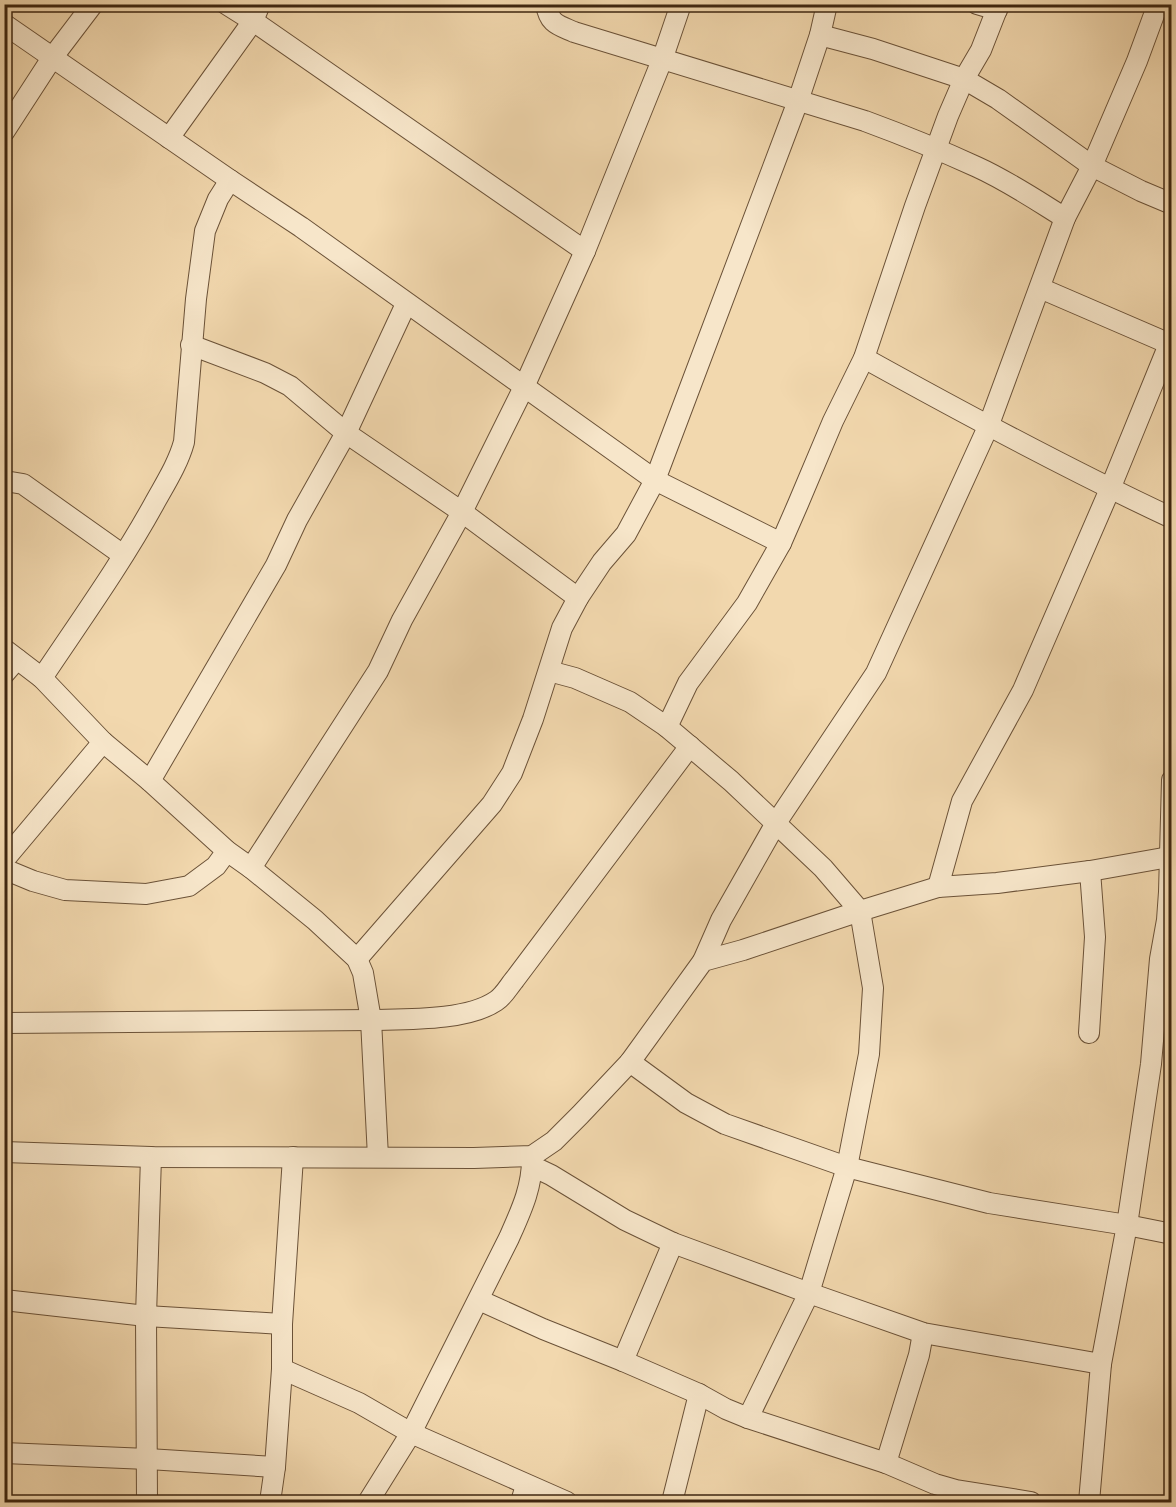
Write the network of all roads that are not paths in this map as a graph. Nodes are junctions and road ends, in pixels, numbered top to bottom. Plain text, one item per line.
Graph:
1 (93, 4) edge
2 (226, 4) edge
3 (546, 4) edge
4 (681, 4) edge
5 (827, 4) edge
6 (977, 4) edge
7 (1158, 4) edge
8 (998, 7) edge
9 (257, 13) edge
10 (4, 24) edge
11 (820, 36) junction
12 (52, 58) junction
13 (662, 60) junction
14 (964, 79) junction
15 (798, 101) junction
16 (4, 132) edge
17 (169, 138) junction
18 (936, 150) junction
19 (1092, 166) junction
20 (230, 180) junction
21 (1172, 204) edge
22 (1065, 218) junction
23 (585, 250) junction
24 (1040, 288) junction
25 (406, 304) junction
26 (1171, 342) edge
27 (191, 345) junction
28 (864, 358) junction
29 (524, 387) junction
30 (988, 427) junction
31 (346, 433) junction
32 (655, 480) junction
33 (4, 484) edge
34 (1110, 489) junction
35 (462, 512) junction
36 (1172, 518) edge
37 (780, 543) junction
38 (123, 555) junction
39 (578, 598) junction
40 (11, 654) edge
41 (549, 671) junction
42 (4, 674) edge
43 (42, 678) junction
44 (667, 727) junction
45 (103, 742) junction
46 (690, 746) junction
47 (1172, 780) edge
48 (150, 781) junction
49 (776, 824) junction
50 (226, 851) junction
51 (1169, 857) junction
52 (4, 860) edge
53 (4, 868) edge
54 (251, 868) junction
55 (1090, 871) junction
56 (938, 887) junction
57 (860, 911) junction
58 (357, 959) junction
59 (703, 961) junction
60 (371, 1020) junction
61 (4, 1023) edge
62 (1089, 1033) dead end
63 (630, 1062) junction
64 (4, 1152) edge
65 (151, 1157) junction
66 (293, 1157) junction
67 (378, 1157) junction
68 (532, 1161) junction
69 (847, 1167) junction
70 (1127, 1225) junction
71 (1172, 1234) edge
72 (673, 1243) junction
73 (809, 1293) junction
74 (4, 1300) edge
75 (478, 1300) junction
76 (146, 1316) junction
77 (282, 1324) junction
78 (923, 1333) junction
79 (623, 1360) junction
80 (1101, 1364) junction
81 (282, 1369) junction
82 (699, 1394) junction
83 (748, 1418) junction
84 (411, 1433) junction
85 (4, 1453) edge
86 (148, 1459) junction
87 (886, 1463) junction
88 (275, 1467) junction
89 (524, 1494) edge
90 (954, 1496) edge
91 (1089, 1502) edge
92 (147, 1503) edge
93 (270, 1503) edge
94 (368, 1503) edge
95 (567, 1503) edge
96 (672, 1503) edge
97 (1031, 1503) edge
98 (1081, 1503) edge

1 - 12 street
2 - 9 street
3 - 13 street
4 - 13 street
5 - 11 street
6 - 8 street
7 - 19 street
8 - 14 street
9 - 17 street
9 - 23 street
10 - 12 street
11 - 14 street
11 - 15 street
12 - 16 street
12 - 17 street
13 - 15 street
13 - 23 street
14 - 18 street
14 - 19 street
15 - 18 street
15 - 32 street
17 - 20 street
18 - 22 street
18 - 28 street
19 - 21 street
19 - 22 street
20 - 25 street
20 - 27 street
22 - 24 street
23 - 29 street
24 - 26 street
24 - 30 street
25 - 29 street
25 - 31 street
26 - 34 street
27 - 31 street
27 - 38 street
28 - 30 street
28 - 37 street
29 - 32 street
29 - 35 street
30 - 34 street
30 - 49 street
31 - 35 street
31 - 48 street
32 - 37 street
32 - 39 street
33 - 38 street
34 - 36 street
34 - 56 street
35 - 39 street
35 - 54 street
37 - 44 street
38 - 43 street
39 - 41 street
40 - 42 street
40 - 43 street
41 - 44 street
41 - 58 street
43 - 45 street
44 - 46 street
45 - 48 street
45 - 52 street
46 - 49 street
46 - 60 street
47 - 51 street
48 - 50 street
49 - 57 street
49 - 59 street
50 - 53 street
50 - 54 street
51 - 55 street
51 - 70 street
54 - 58 street
55 - 56 street
55 - 62 street
56 - 57 street
57 - 59 street
57 - 69 street
58 - 60 street
59 - 63 street
60 - 61 street
60 - 67 street
63 - 68 street
63 - 69 street
64 - 65 street
65 - 66 street
65 - 76 street
66 - 67 street
66 - 77 street
67 - 68 street
68 - 72 street
68 - 75 street
69 - 70 street
69 - 73 street
70 - 71 street
70 - 80 street
72 - 73 street
72 - 79 street
73 - 78 street
73 - 83 street
74 - 76 street
75 - 79 street
75 - 84 street
76 - 77 street
76 - 86 street
77 - 81 street
78 - 80 street
78 - 87 street
79 - 82 street
80 - 91 street
81 - 84 street
81 - 88 street
82 - 83 street
82 - 96 street
83 - 87 street
84 - 89 street
84 - 94 street
85 - 86 street
86 - 88 street
86 - 92 street
87 - 90 street
88 - 93 street
89 - 95 street
90 - 97 street
91 - 98 street

